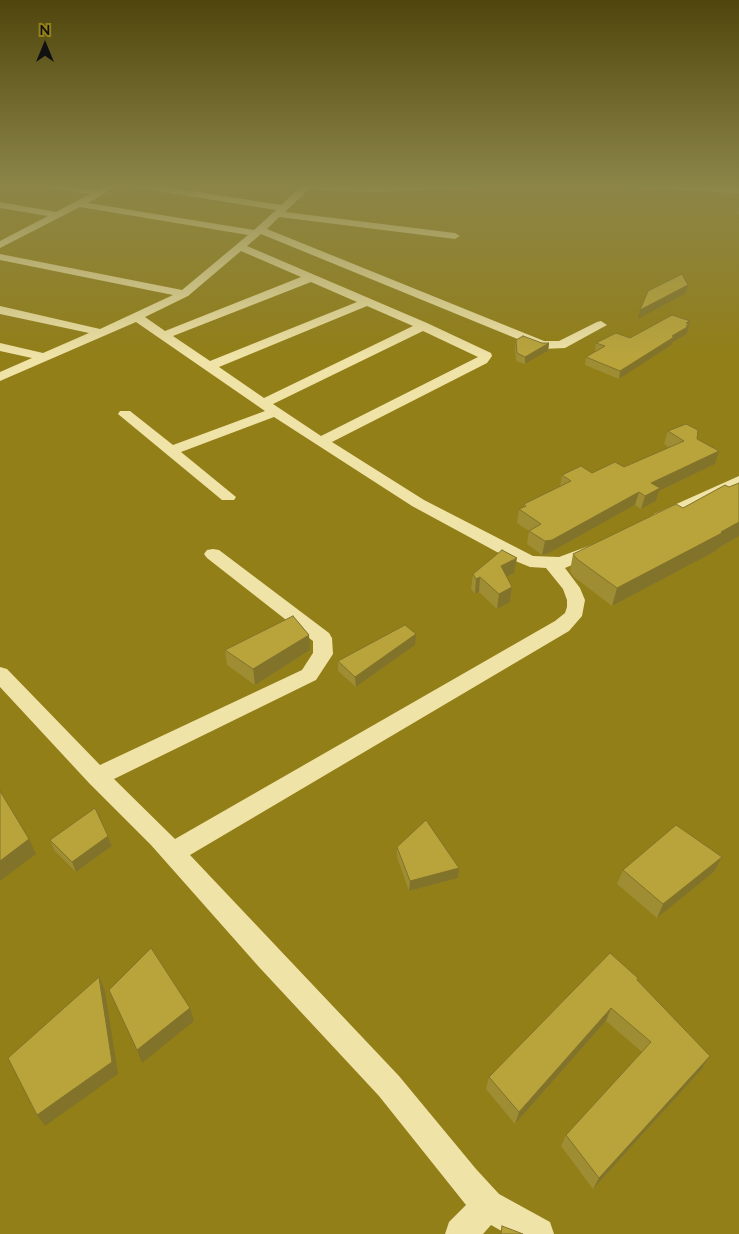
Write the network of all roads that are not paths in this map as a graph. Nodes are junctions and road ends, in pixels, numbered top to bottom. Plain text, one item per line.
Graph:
1 (246, 242) edge
2 (282, 242) edge
3 (240, 247) junction
4 (0, 257) edge
5 (310, 278) junction
6 (184, 294) junction
7 (365, 302) junction
8 (0, 310) edge
9 (137, 317) junction
10 (601, 325) dead end
11 (423, 326) junction
12 (99, 332) junction
13 (165, 335) junction
14 (0, 347) edge
15 (43, 357) junction
16 (210, 366) junction
17 (0, 377) edge
18 (269, 407) junction
19 (125, 414) dead end
20 (321, 442) junction
21 (170, 451) junction
22 (739, 481) edge
23 (228, 496) dead end
24 (650, 523) edge
25 (605, 544) edge
26 (213, 554) dead end
27 (552, 563) junction
28 (0, 674) edge
29 (97, 777) junction
30 (173, 854) junction
31 (488, 1205) junction
32 (461, 1234) edge
33 (538, 1234) edge

1 - 3 street
2 - 10 street
3 - 5 street
3 - 6 street
4 - 6 street
5 - 7 street
5 - 13 street
6 - 9 street
7 - 11 street
7 - 16 street
8 - 12 street
9 - 12 street
9 - 13 street
11 - 18 street
11 - 20 street
12 - 15 street
13 - 16 street
14 - 15 street
15 - 17 street
16 - 18 street
18 - 20 street
18 - 21 street
19 - 21 street
20 - 27 street
21 - 23 street
22 - 24 street
25 - 27 street
26 - 29 street
27 - 30 street
28 - 29 street
29 - 30 street
30 - 31 street
31 - 32 street
31 - 33 street

